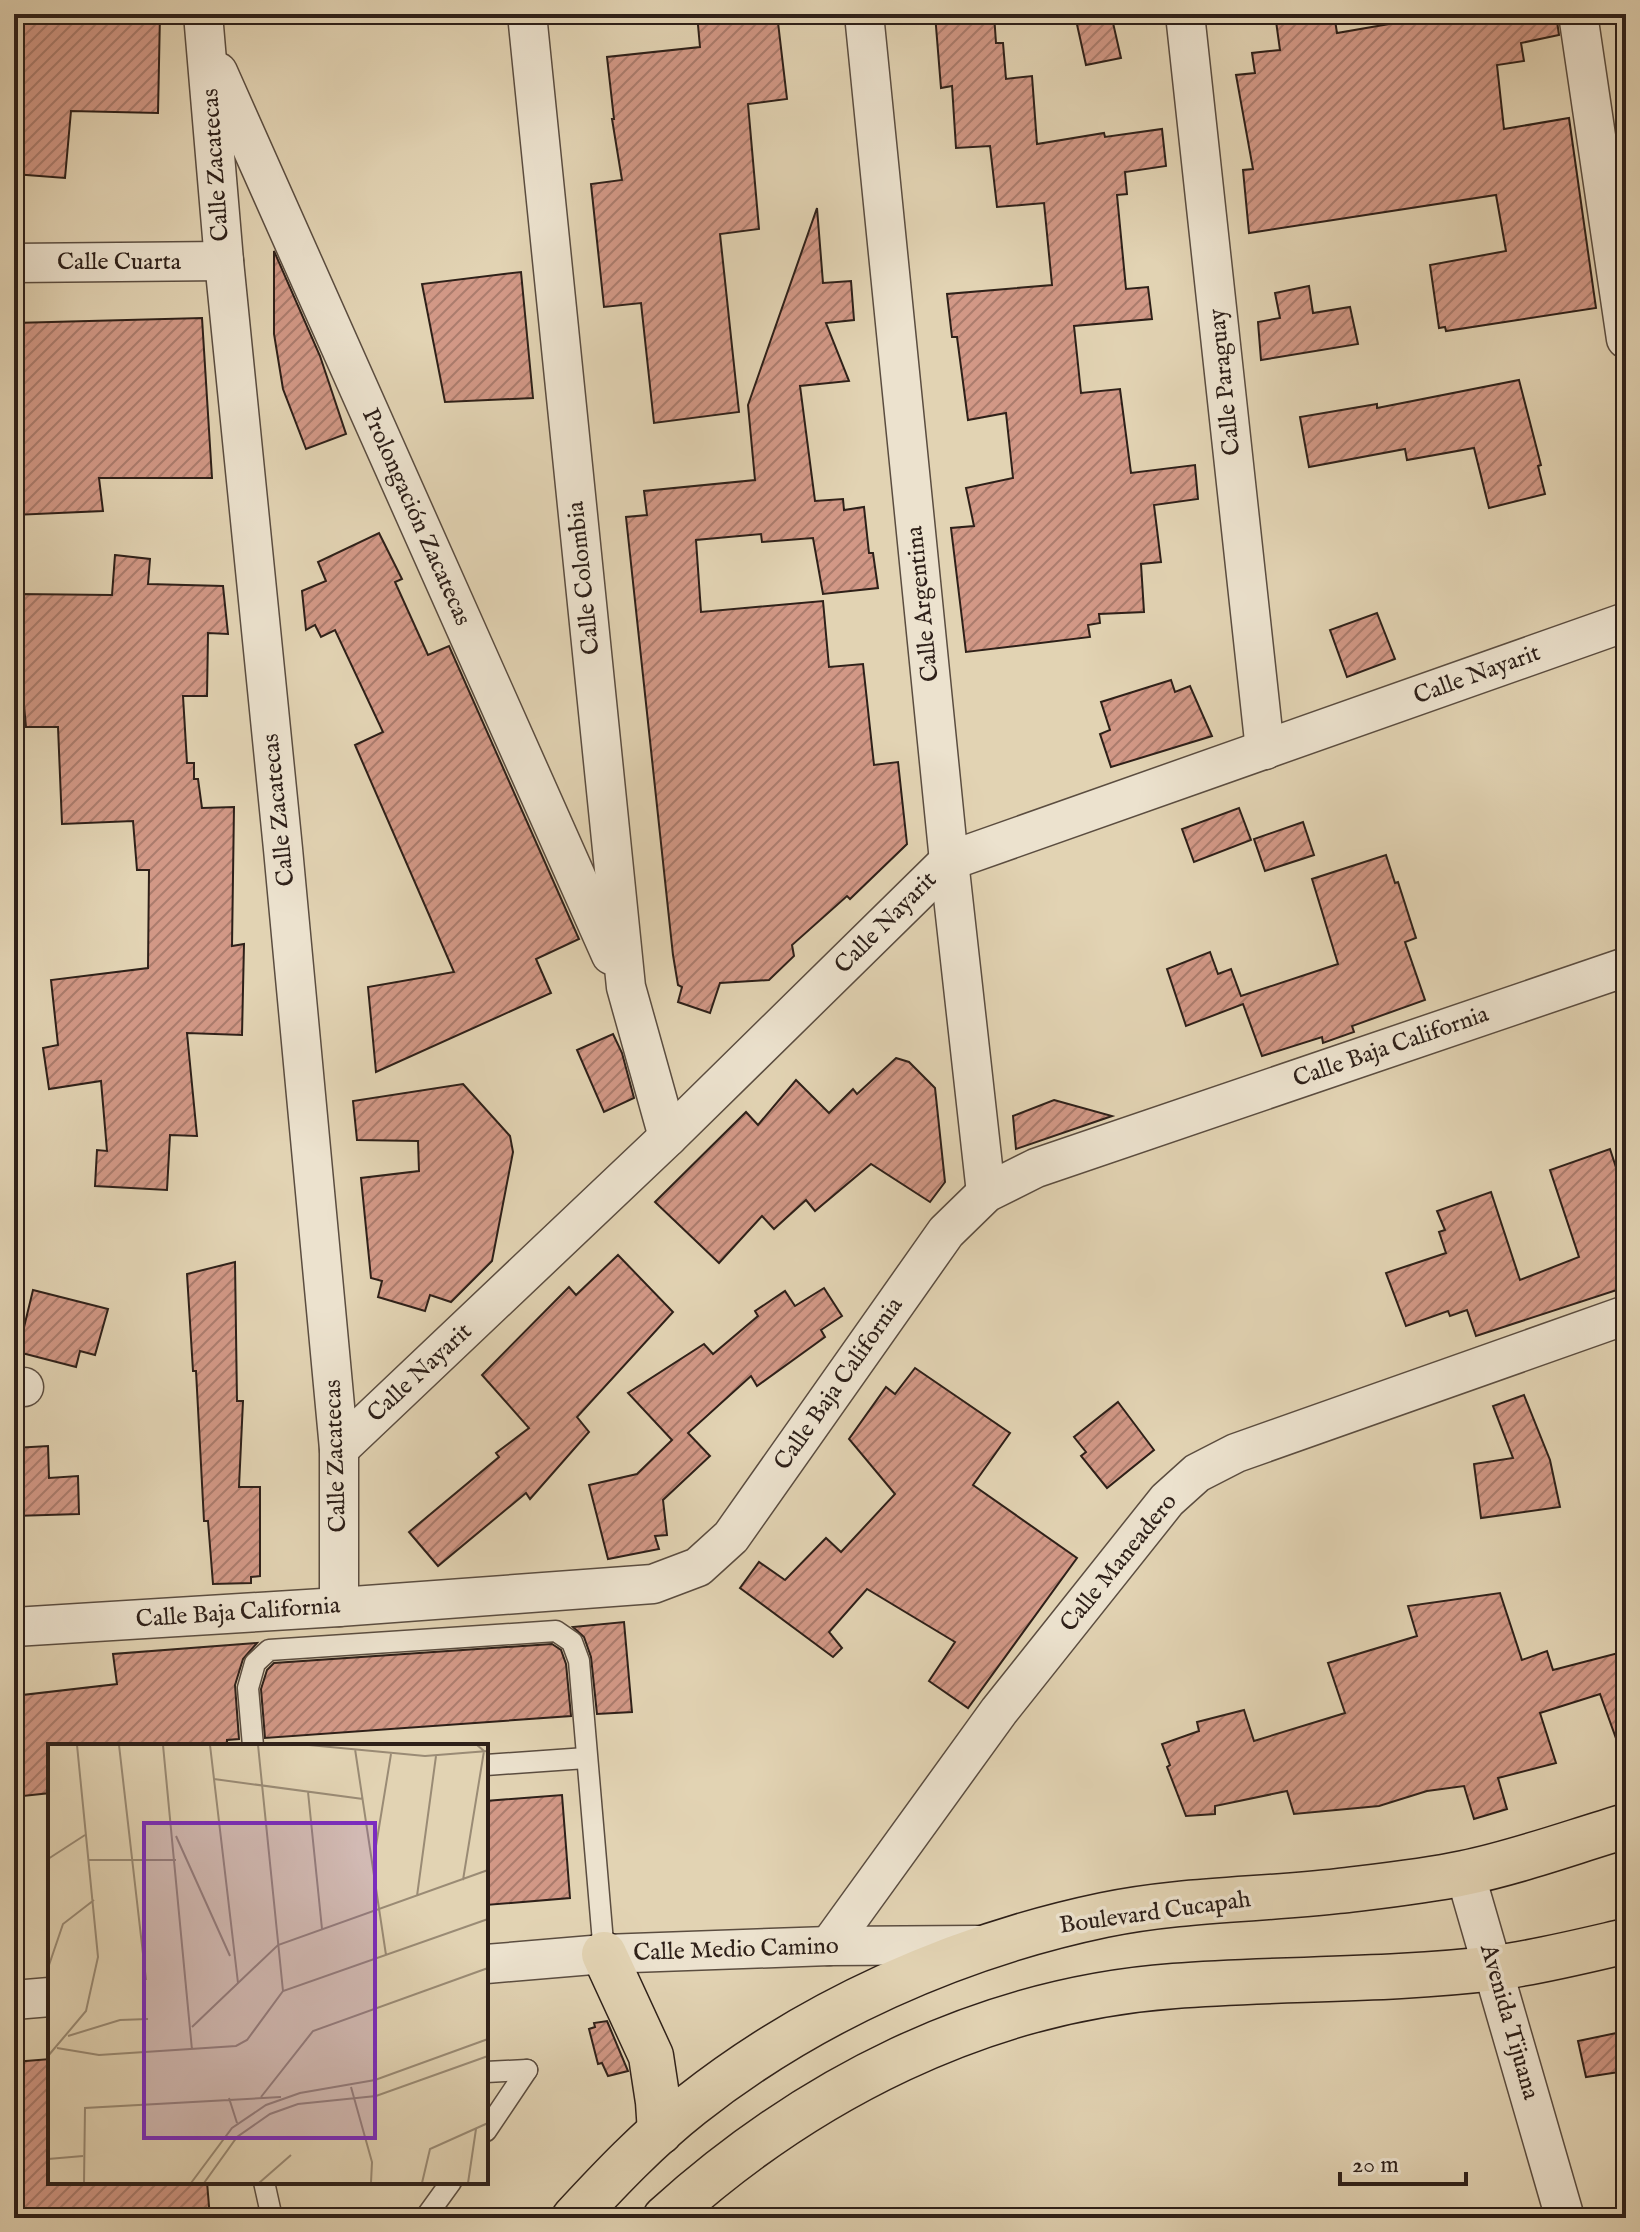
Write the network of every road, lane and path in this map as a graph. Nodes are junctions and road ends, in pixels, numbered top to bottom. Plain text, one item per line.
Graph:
1 (527, 14) edge
2 (864, 14) edge
3 (1185, 14) edge
4 (1578, 14) edge
5 (205, 31) edge
6 (224, 261) junction
7 (14, 263) edge
8 (1623, 284) edge
9 (1626, 339) edge
10 (1626, 622) edge
11 (1265, 750) junction
12 (949, 861) junction
13 (1626, 967) edge
14 (626, 987) junction
15 (668, 1137) junction
16 (986, 1193) junction
17 (1626, 1315) edge
18 (339, 1449) junction
19 (339, 1607) junction
20 (14, 1627) edge
21 (253, 1744) edge
22 (586, 1758) junction
23 (488, 1765) edge
24 (1626, 1826) edge
25 (1465, 1873) junction
26 (1626, 1941) edge
27 (986, 1945) junction
28 (829, 1946) junction
29 (604, 1954) junction
30 (488, 1964) edge
31 (1494, 1968) junction
32 (48, 1997) edge
33 (14, 2000) edge
34 (488, 2072) edge
35 (488, 2128) edge
36 (660, 2132) junction
37 (264, 2184) edge
38 (450, 2184) edge
39 (272, 2218) edge
40 (425, 2218) edge
41 (574, 2218) edge
42 (665, 2218) edge
43 (1565, 2218) edge

1 - 14 street, Calle Colombia
2 - 12 street, Calle Argentina
3 - 11 street, Calle Paraguay
4 - 8 street
5 - 6 street, Calle Zacatecas
5 - 14 street, Prolongación Zacatecas
6 - 7 street, Calle Cuarta
6 - 18 street, Calle Zacatecas
8 - 9 street
10 - 11 street, Calle Nayarit
11 - 12 street, Calle Nayarit
12 - 15 street, Calle Nayarit
12 - 16 street, Calle Argentina
13 - 16 street, Calle Baja California
14 - 15 street, Calle Colombia
15 - 18 street, Calle Nayarit
16 - 19 street, Calle Baja California
17 - 28 street, Calle Maneadero
18 - 19 street, Calle Zacatecas
19 - 20 street, Calle Baja California
21 - 22 lane
22 - 23 lane
22 - 29 lane
24 - 25 main road, Boulevard Cucapah
25 - 27 main road, Boulevard Cucapah
25 - 31 street, Avenida Tijuana
26 - 31 main road
27 - 28 street, Calle Medio Camino
27 - 36 main road, Boulevard Cucapah
28 - 29 street, Calle Medio Camino
29 - 30 street, Calle Medio Camino
29 - 36 main road
31 - 42 main road
31 - 43 street, Avenida Tijuana
32 - 33 street
34 - 35 lane
36 - 41 main road, Boulevard Cucapah
37 - 39 lane
38 - 40 lane

